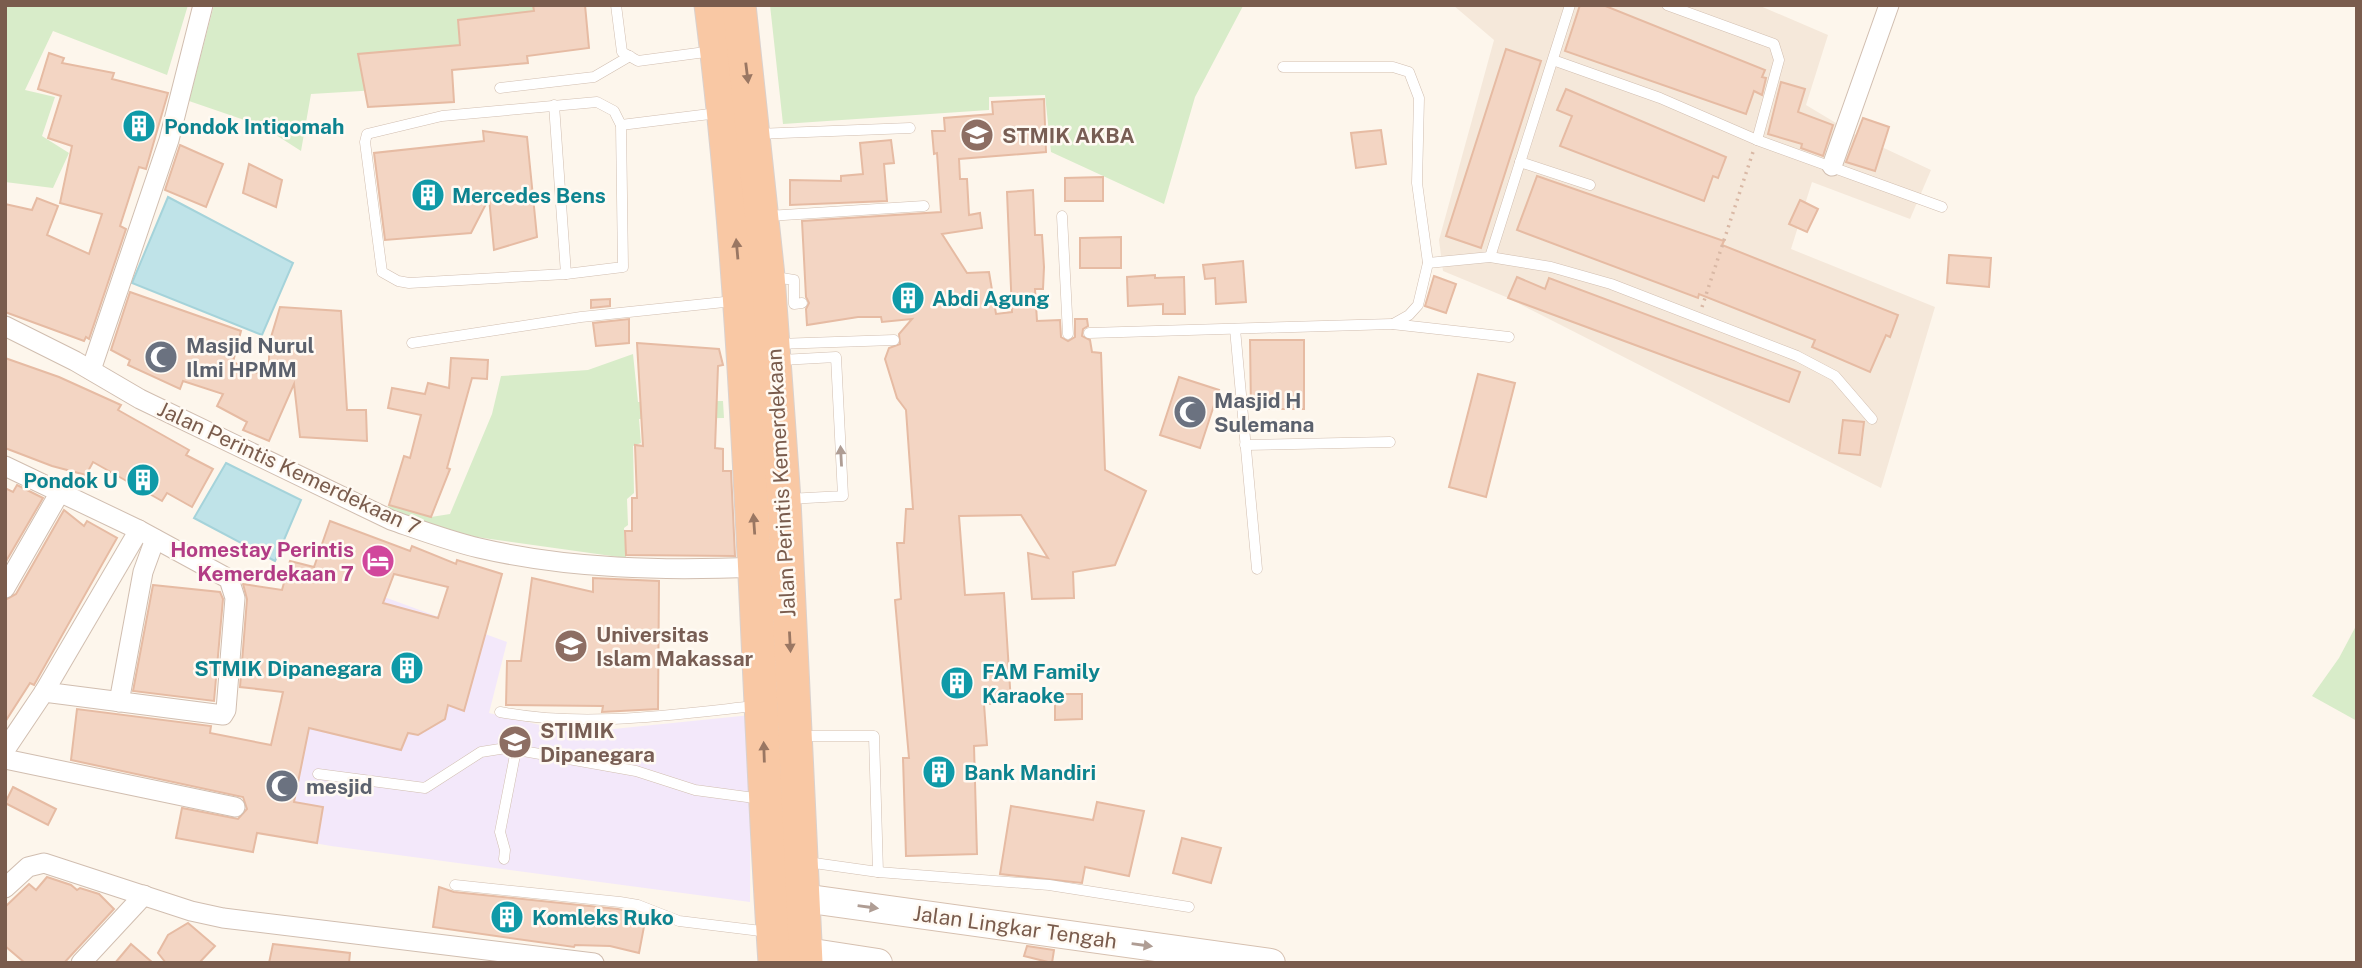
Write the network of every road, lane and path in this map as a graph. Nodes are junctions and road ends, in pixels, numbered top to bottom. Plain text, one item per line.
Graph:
1 (616, 5) edge
2 (711, 5) edge
3 (738, 5) edge
4 (1570, 5) edge
5 (1667, 5) edge
6 (1889, 5) edge
7 (200, 6) edge
8 (717, 51) junction
9 (630, 56) junction
10 (1553, 60) junction
11 (1283, 67) dead end
12 (500, 88) dead end
13 (554, 105) junction
14 (725, 112) junction
15 (621, 125) junction
16 (911, 128) dead end
17 (754, 134) junction
18 (1757, 140) junction
19 (1520, 162) junction
20 (1832, 166) junction
21 (1590, 185) dead end
22 (924, 206) dead end
23 (1942, 207) dead end
24 (760, 216) junction
25 (1062, 216) dead end
26 (1490, 257) junction
27 (1428, 263) junction
28 (566, 274) junction
29 (768, 275) junction
30 (741, 300) junction
31 (802, 303) dead end
32 (1698, 319) junction
33 (1392, 324) junction
34 (5, 326) edge
35 (1236, 330) junction
36 (1089, 333) dead end
37 (1068, 334) dead end
38 (1509, 337) dead end
39 (894, 340) dead end
40 (412, 343) dead end
41 (773, 352) junction
42 (91, 370) junction
43 (1872, 419) dead end
44 (1390, 442) dead end
45 (1245, 445) junction
46 (5, 466) edge
47 (60, 492) junction
48 (784, 499) junction
49 (147, 534) junction
50 (757, 567) junction
51 (1257, 569) dead end
52 (5, 588) edge
53 (44, 692) junction
54 (119, 702) junction
55 (762, 705) junction
56 (500, 712) dead end
57 (795, 736) junction
58 (5, 750) edge
59 (516, 750) junction
60 (5, 759) edge
61 (318, 774) dead end
62 (766, 799) junction
63 (235, 807) dead end
64 (504, 859) dead end
65 (799, 861) junction
66 (877, 872) junction
67 (455, 885) dead end
68 (5, 888) edge
69 (144, 895) junction
70 (786, 895) junction
71 (1189, 907) dead end
72 (787, 951) edge
73 (82, 963) edge
74 (594, 963) edge
75 (878, 963) edge
76 (1270, 963) edge

1 - 9 lane
2 - 8 highway, Jalan Perintis Kemerdekaan
3 -> 17 highway, Jalan Perintis Kemerdekaan
4 - 10 lane
5 - 18 lane
6 - 20 street
7 - 42 street
8 - 9 lane
8 - 14 highway, Jalan Perintis Kemerdekaan
9 - 12 lane
10 - 18 lane
10 - 19 lane
11 - 27 lane
13 - 15 lane
13 - 28 lane
13 - 28 lane
14 - 15 lane
30 -> 14 highway, Jalan Perintis Kemerdekaan
15 - 28 lane
16 - 17 lane
17 - 24 highway, Jalan Perintis Kemerdekaan
18 - 20 lane
18 - 32 path
19 - 21 lane
19 - 26 lane
20 - 23 lane
22 - 24 lane
24 - 29 highway, Jalan Perintis Kemerdekaan
25 - 37 lane
26 - 27 lane
26 - 32 lane
27 - 33 lane
29 - 31 lane
29 - 41 highway, Jalan Perintis Kemerdekaan
30 - 40 lane
50 -> 30 highway, Jalan Perintis Kemerdekaan
32 - 43 lane
33 - 35 lane
33 - 38 lane
34 - 42 street, Jalan Perintis Kemerdekaan 7
35 - 36 lane
35 - 45 lane
39 - 41 lane
41 - 48 highway, Jalan Perintis Kemerdekaan
48 -> 41 lane
42 - 50 street, Jalan Perintis Kemerdekaan 7
44 - 45 lane
45 - 51 lane
46 - 47 street
47 - 49 street
47 - 52 street
48 -> 57 highway, Jalan Perintis Kemerdekaan
49 - 53 street
49 - 54 street
49 - 54 street
50 - 55 highway, Jalan Perintis Kemerdekaan
53 - 54 street
53 - 58 street
55 - 56 lane
62 -> 55 highway, Jalan Perintis Kemerdekaan
57 - 65 highway, Jalan Perintis Kemerdekaan
57 - 66 lane
59 - 61 lane
59 - 62 lane
59 - 64 lane
60 - 63 street
62 - 70 highway, Jalan Perintis Kemerdekaan
65 - 66 lane
65 - 70 highway, Jalan Perintis Kemerdekaan
66 - 71 lane
67 - 72 lane
68 - 69 street
69 - 73 street
69 - 74 street
70 - 72 highway, Jalan Perintis Kemerdekaan
70 -> 76 main road, Jalan Lingkar Tengah
72 - 75 main road

